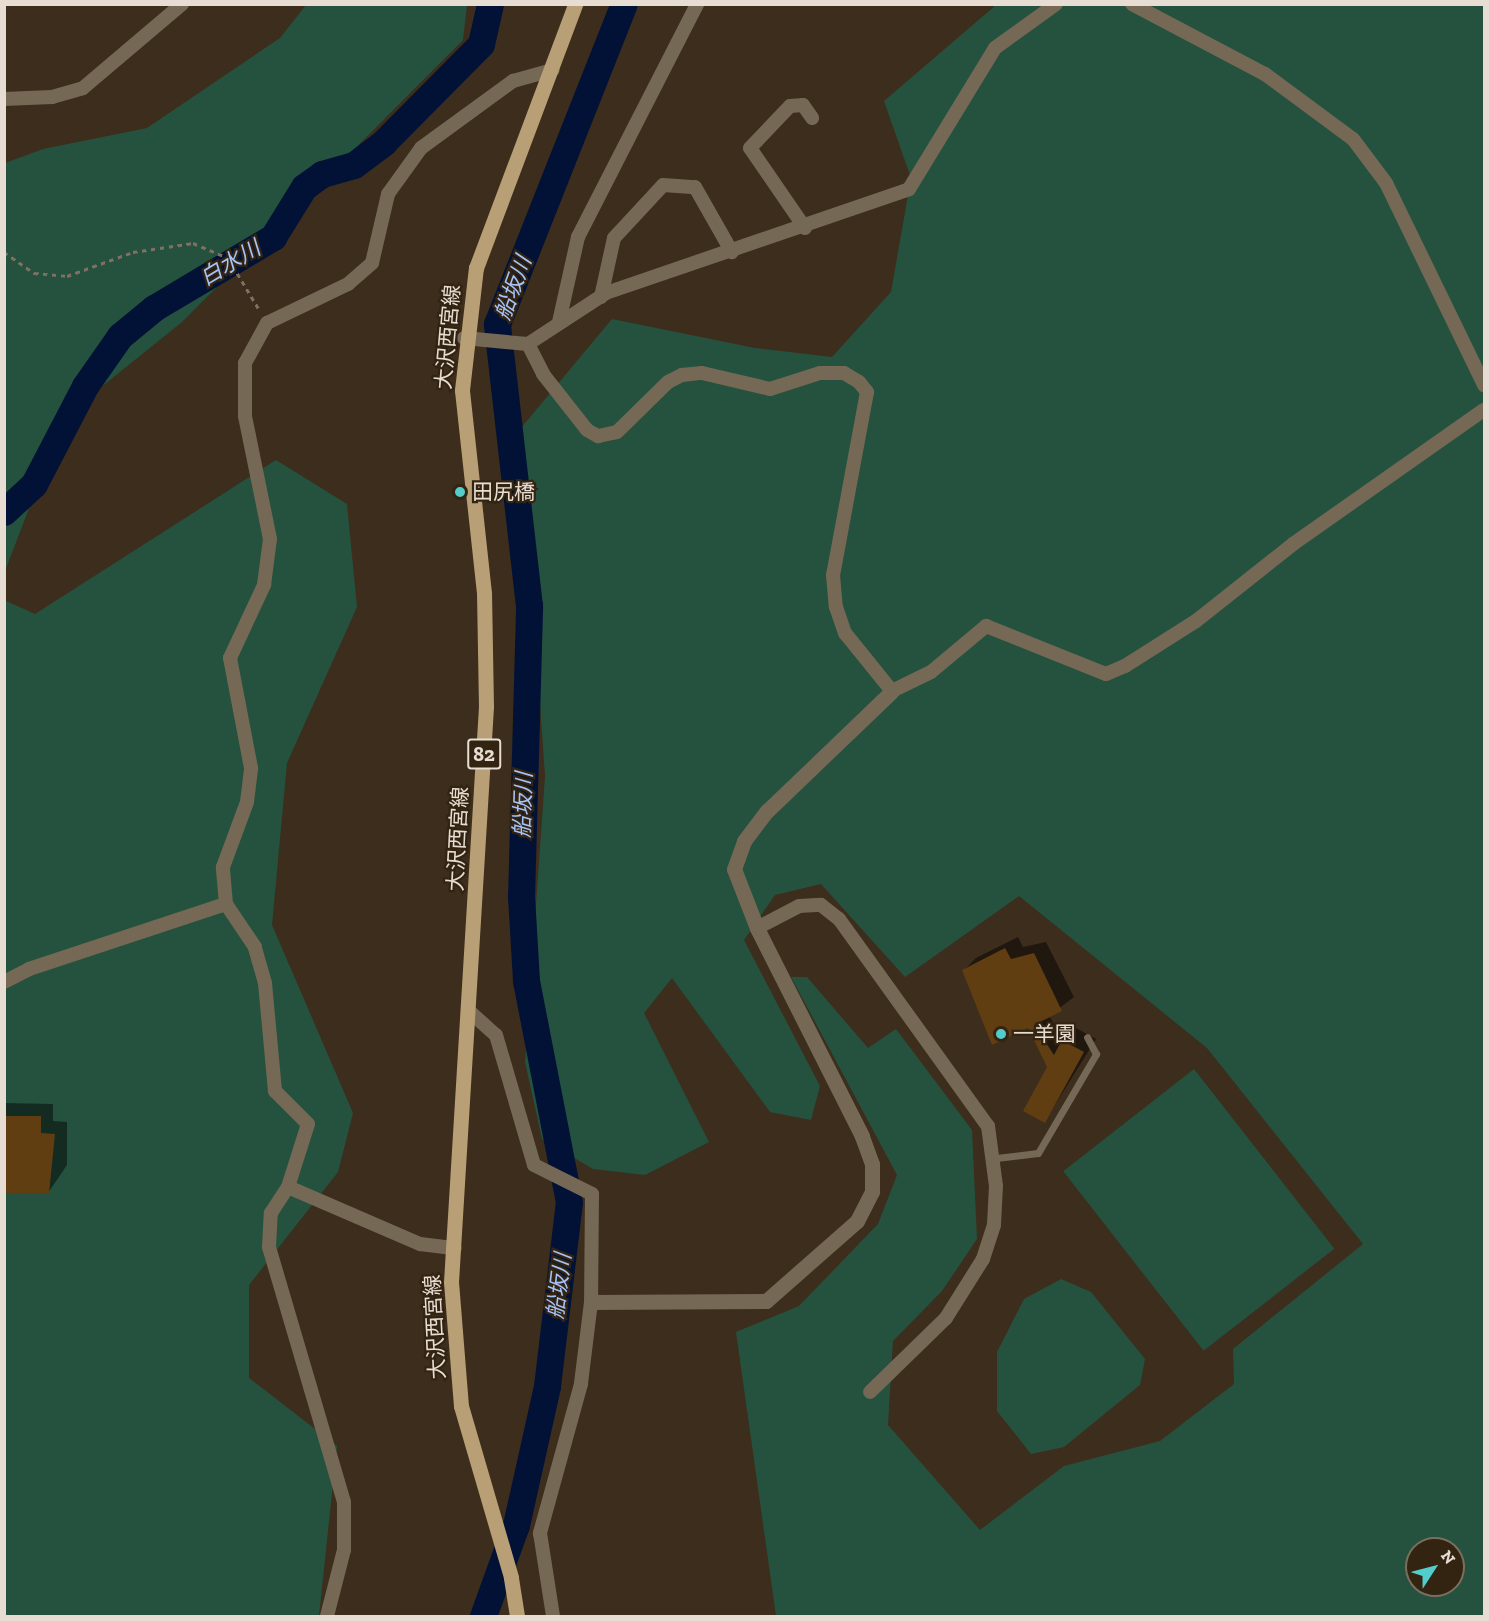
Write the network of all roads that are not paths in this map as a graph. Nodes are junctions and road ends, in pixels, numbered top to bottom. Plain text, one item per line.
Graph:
1 (182, 4) edge
2 (575, 4) edge
3 (697, 4) edge
4 (1056, 4) edge
5 (1132, 4) edge
6 (553, 70) junction
7 (4, 99) edge
8 (812, 118) dead end
9 (805, 228) junction
10 (732, 252) junction
11 (601, 297) junction
12 (559, 322) junction
13 (470, 338) junction
14 (524, 343) junction
15 (1485, 385) edge
16 (1485, 410) edge
17 (892, 691) junction
18 (226, 904) junction
19 (757, 928) junction
20 (4, 982) edge
21 (469, 1011) junction
22 (1087, 1037) dead end
23 (996, 1158) junction
24 (288, 1187) junction
25 (455, 1248) junction
26 (591, 1302) junction
27 (870, 1392) dead end
28 (516, 1609) edge
29 (327, 1617) edge
30 (553, 1617) edge

1 - 7 street
2 - 6 main road, 大沢西宮線 / 82
3 - 12 street
4 - 9 street
5 - 15 street
6 - 13 main road, 大沢西宮線 / 82
6 - 18 street
8 - 9 street
9 - 10 street
10 - 11 street
10 - 11 street
11 - 12 street
12 - 14 street
13 - 14 street
13 - 21 main road, 大沢西宮線 / 82
14 - 17 street
16 - 17 street
17 - 19 street
18 - 20 street
18 - 24 street
19 - 23 street
19 - 26 street
21 - 25 main road, 大沢西宮線 / 82
21 - 26 street
22 - 23 lane
23 - 27 street
24 - 25 street
24 - 29 street
25 - 28 main road, 大沢西宮線 / 82
26 - 30 street

